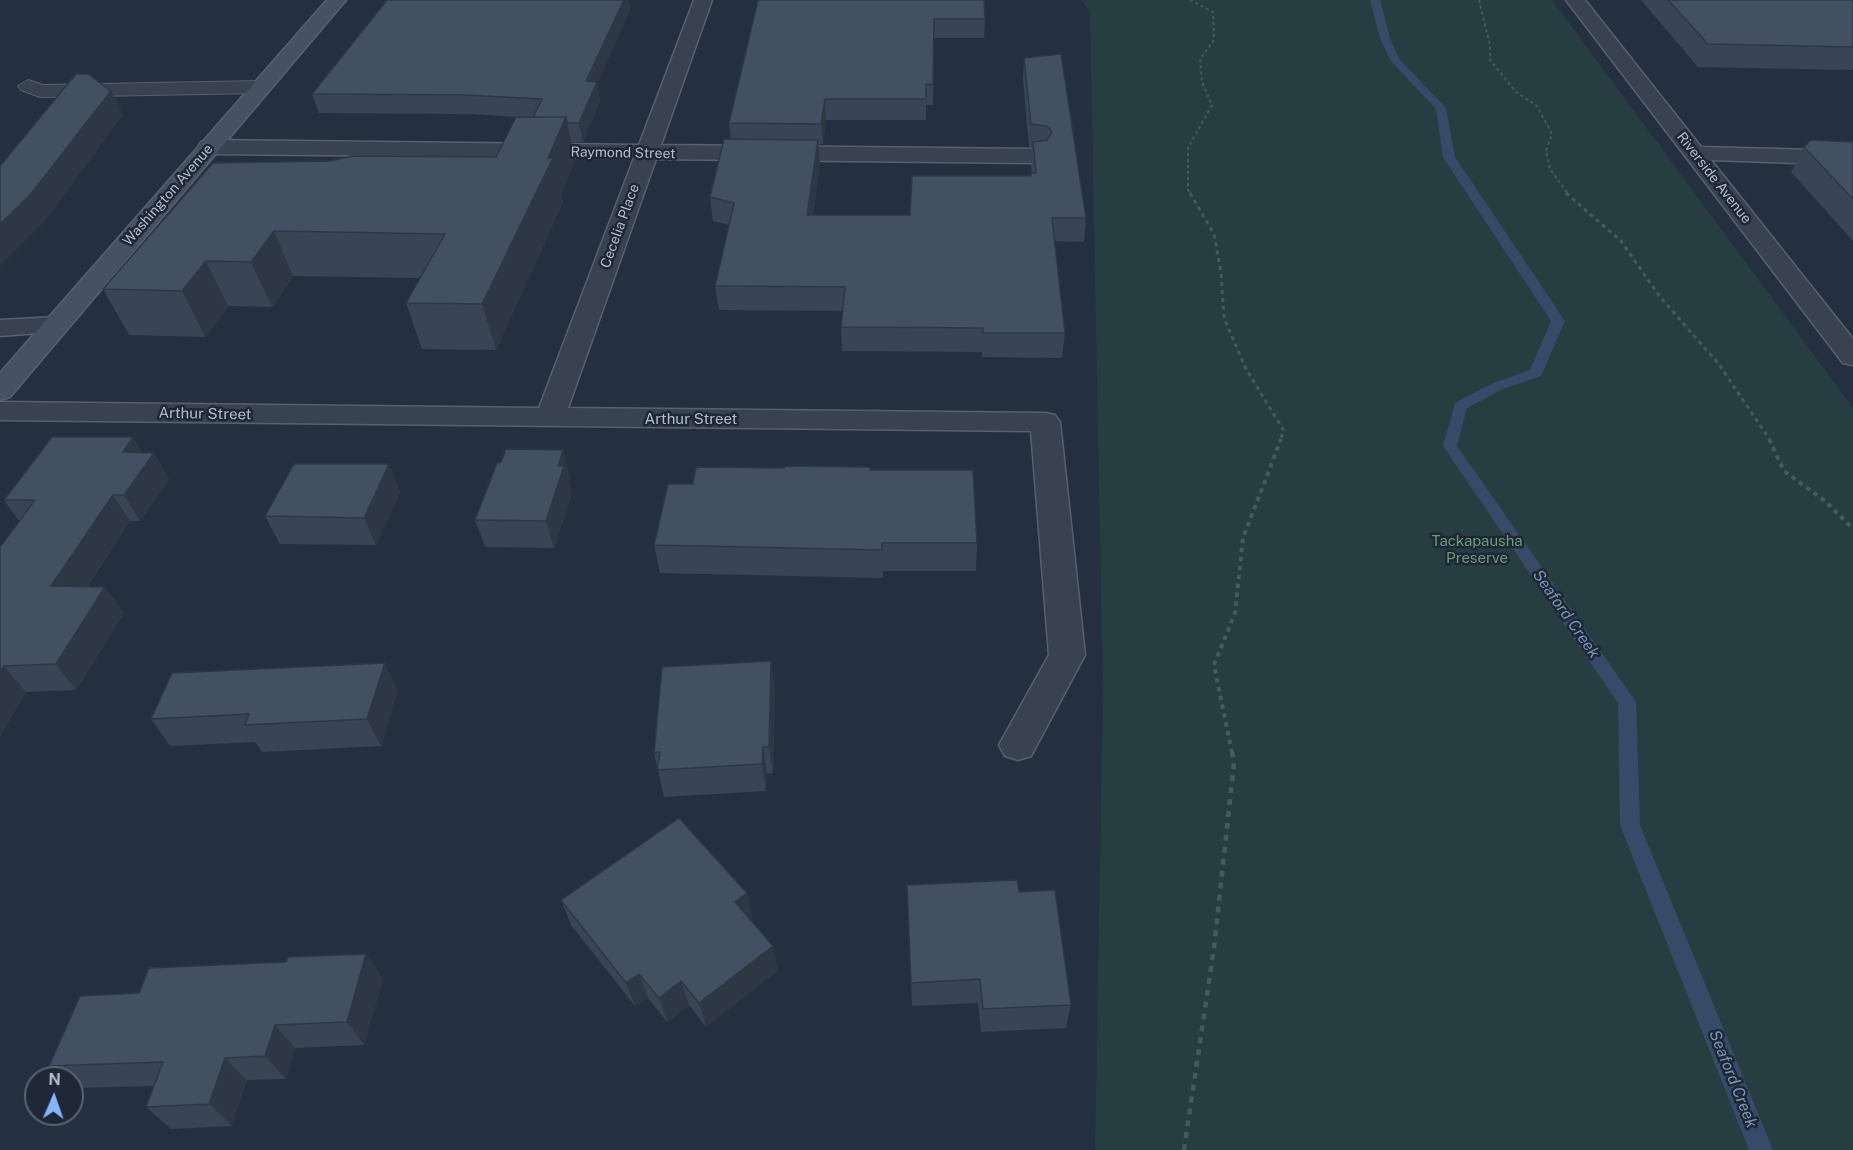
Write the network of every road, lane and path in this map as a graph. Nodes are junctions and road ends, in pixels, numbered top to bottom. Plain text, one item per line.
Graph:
1 (337, 0) edge
2 (702, 0) edge
3 (1190, 0) edge
4 (1479, 0) edge
5 (1575, 0) edge
6 (28, 86) dead end
7 (261, 87) junction
8 (210, 147) junction
9 (1694, 153) junction
10 (646, 154) junction
11 (1037, 156) edge
12 (1853, 158) edge
13 (56, 325) junction
14 (0, 328) edge
15 (1853, 357) edge
16 (0, 391) edge
17 (0, 411) edge
18 (550, 418) junction
19 (1853, 529) edge
20 (1018, 745) dead end
21 (1184, 1150) edge

1 - 7 street, Washington Avenue
2 - 10 street, Cecelia Place
3 - 21 path
4 - 19 path
5 - 9 street, Riverside Avenue
6 - 7 lane
7 - 8 street, Washington Avenue
8 - 10 street, Raymond Street
8 - 13 street, Washington Avenue
9 - 12 street
9 - 15 street, Riverside Avenue
10 - 11 street, Raymond Street
10 - 18 street, Cecelia Place
13 - 14 street
13 - 16 street, Washington Avenue
17 - 18 street, Arthur Street
18 - 20 street, Arthur Street

